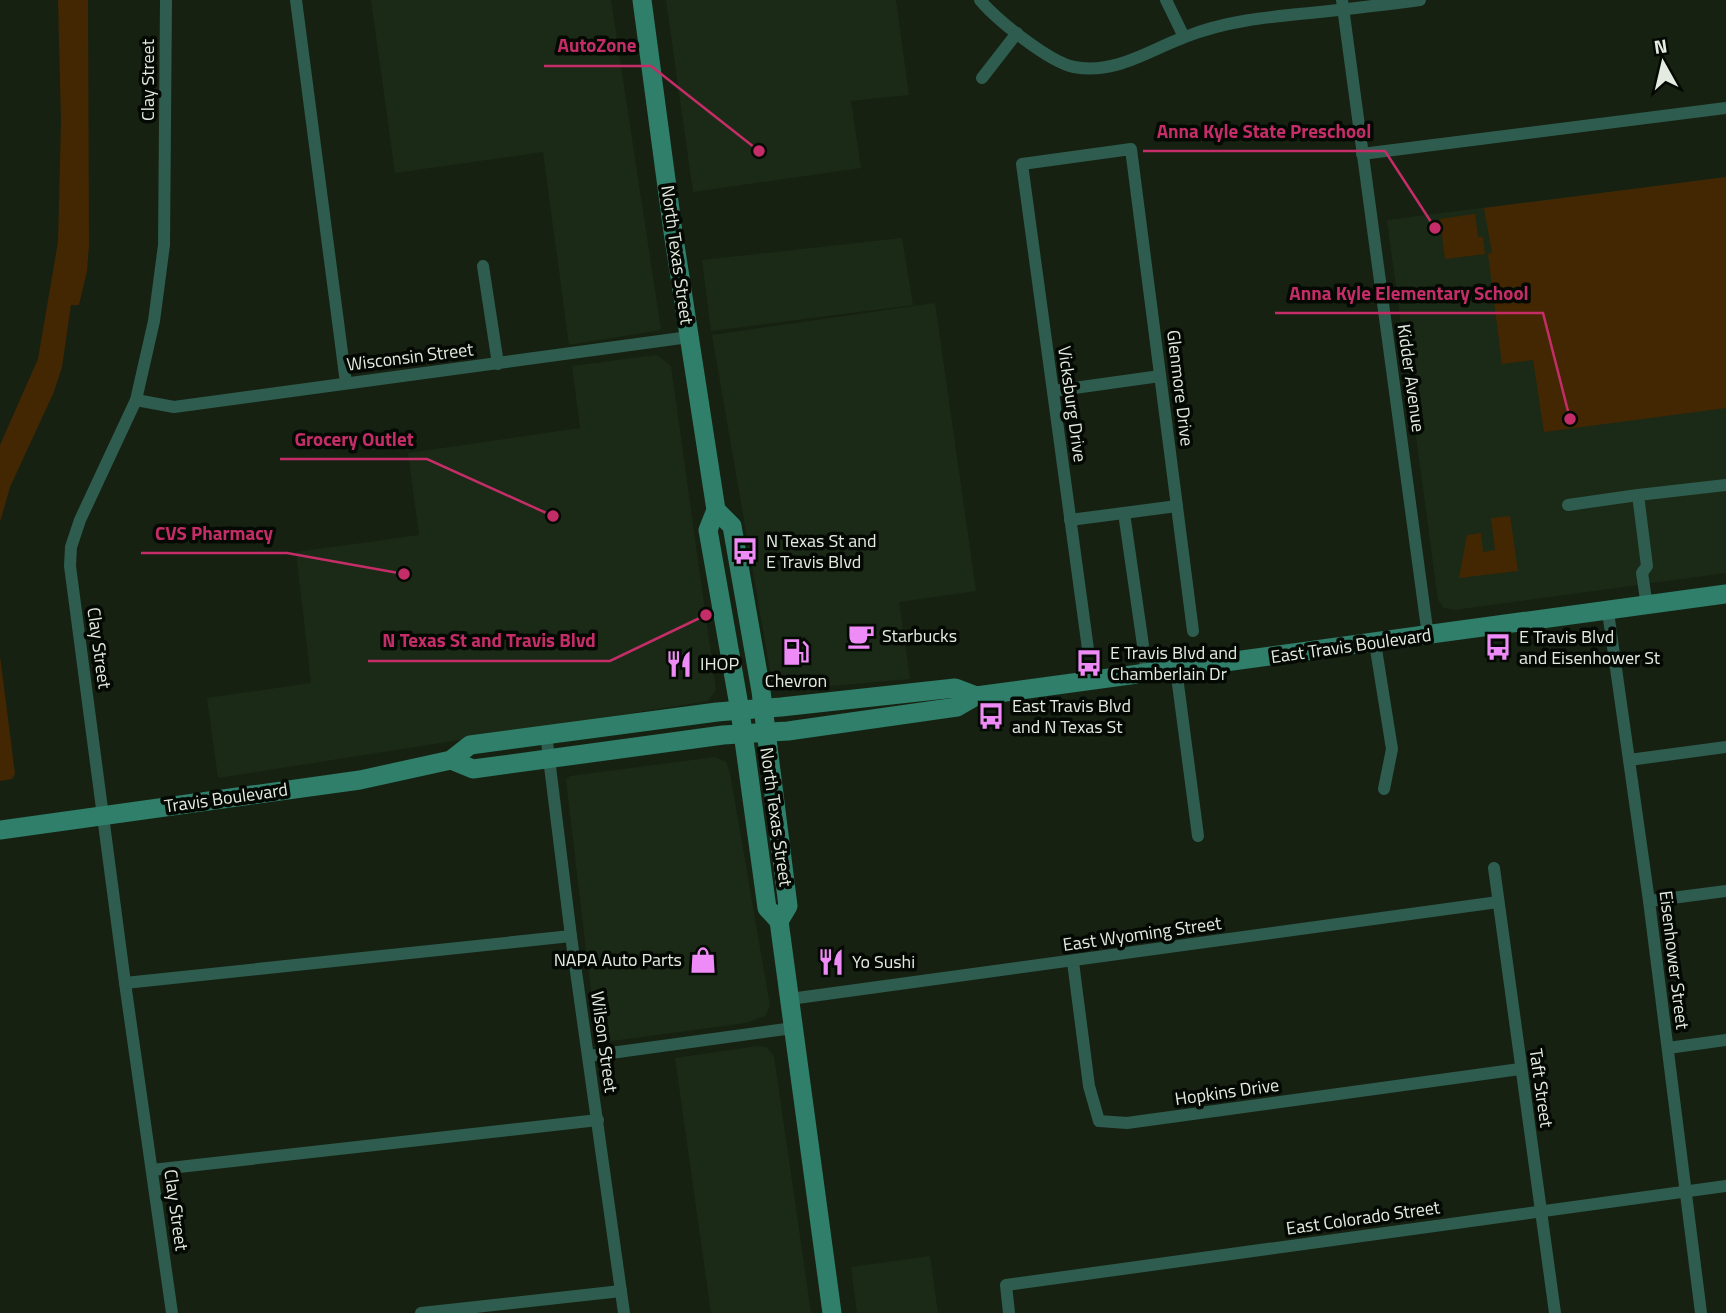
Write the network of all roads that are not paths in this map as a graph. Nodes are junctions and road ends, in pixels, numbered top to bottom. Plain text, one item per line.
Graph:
1 (166, 0) edge
2 (296, 0) edge
3 (642, 0) edge
4 (980, 0) edge
5 (1166, 0) edge
6 (1420, 0) edge
7 (1343, 5) edge
8 (1017, 33) junction
9 (1184, 37) junction
10 (982, 78) dead end
11 (1726, 108) edge
12 (1131, 149) joint
13 (1362, 154) junction
14 (483, 266) dead end
15 (689, 337) junction
16 (498, 363) junction
17 (1160, 376) junction
18 (346, 383) junction
19 (1053, 391) junction
20 (136, 400) junction
21 (1726, 485) edge
22 (1639, 495) junction
23 (1568, 505) dead end
24 (1177, 506) junction
25 (716, 510) junction
26 (1124, 513) junction
27 (1070, 520) junction
28 (1726, 594) edge
29 (1647, 606) junction
30 (1608, 612) junction
31 (1193, 631) dead end
32 (1428, 636) junction
33 (1375, 643) junction
34 (1088, 649) dead end
35 (1176, 669) junction
36 (1147, 673) junction
37 (976, 696) junction
38 (763, 709) junction
39 (740, 710) junction
40 (765, 732) junction
41 (546, 734) junction
42 (744, 734) junction
43 (1726, 747) edge
44 (548, 758) junction
45 (451, 760) junction
46 (1629, 760) junction
47 (1384, 789) dead end
48 (104, 815) junction
49 (0, 830) edge
50 (1198, 835) dead end
51 (1493, 868) dead end
52 (1726, 891) edge
53 (1649, 901) junction
54 (1499, 902) junction
55 (779, 921) junction
56 (571, 936) junction
57 (1073, 962) junction
58 (125, 983) junction
59 (790, 999) junction
60 (793, 1028) junction
61 (1726, 1040) edge
62 (1668, 1048) junction
63 (589, 1056) junction
64 (1520, 1069) junction
65 (598, 1120) junction
66 (152, 1170) junction
67 (1726, 1186) edge
68 (1686, 1192) junction
69 (1542, 1210) junction
70 (621, 1291) junction
71 (172, 1313) edge
72 (421, 1313) edge
73 (624, 1313) edge
74 (832, 1313) edge
75 (1009, 1313) edge
76 (1555, 1313) edge
77 (1701, 1313) edge

1 - 20 street, Clay Street
2 - 18 street
3 - 15 main road, North Texas Street
4 - 8 street
5 - 9 street
6 - 7 street
7 - 9 street
7 - 13 street, Kidder Avenue
8 - 9 street
8 - 10 street
11 - 13 street
12 - 17 street, Glenmore Drive
12 - 19 street, Vicksburg Drive
13 - 32 street, Kidder Avenue
14 - 16 street
15 - 16 street, Wisconsin Street
15 - 25 main road, North Texas Street
16 - 18 street, Wisconsin Street
17 - 19 street
17 - 24 street, Glenmore Drive
18 - 20 street, Wisconsin Street
19 - 27 street, Vicksburg Drive
20 - 48 street, Clay Street
21 - 22 street
22 - 23 street
22 - 29 street
24 - 26 street
24 - 31 street, Glenmore Drive
25 - 38 main road, North Texas Street
25 - 39 main road, North Texas Street
26 - 27 street
26 - 36 street
27 - 34 street, Vicksburg Drive
28 - 29 main road, East Travis Boulevard
29 - 30 main road, East Travis Boulevard
30 - 32 main road, East Travis Boulevard
30 - 46 street, Eisenhower Street
32 - 33 main road, East Travis Boulevard
33 - 35 main road, East Travis Boulevard
33 - 47 street
35 - 36 main road, East Travis Boulevard
35 - 50 street
36 - 37 main road, East Travis Boulevard
37 - 38 main road, East Travis Boulevard
37 - 40 main road, East Travis Boulevard
38 - 39 main road, East Travis Boulevard
38 - 40 main road, North Texas Street
39 - 41 main road, Travis Boulevard
39 - 42 main road, North Texas Street
40 - 42 main road, Travis Boulevard
40 - 55 main road, North Texas Street
41 - 44 street, Wilson Street
41 - 45 main road, Travis Boulevard
42 - 44 main road, Travis Boulevard
42 - 55 main road, North Texas Street
43 - 46 street
44 - 45 main road, Travis Boulevard
44 - 56 street, Wilson Street
45 - 48 main road, Travis Boulevard
46 - 53 street, Eisenhower Street
48 - 49 main road, Travis Boulevard
48 - 58 street, Clay Street
51 - 54 street, Taft Street
52 - 53 street
53 - 62 street, Eisenhower Street
54 - 57 street, East Wyoming Street
54 - 64 street, Taft Street
55 - 59 main road, North Texas Street
56 - 58 street
56 - 63 street, Wilson Street
57 - 59 street, East Wyoming Street
57 - 64 street, Hopkins Drive
58 - 66 street, Clay Street
59 - 60 main road, North Texas Street
60 - 63 street
60 - 74 main road, North Texas Street
61 - 62 street
62 - 68 street, Eisenhower Street
63 - 65 street, Wilson Street
64 - 69 street, Taft Street
65 - 66 street
65 - 70 street, Wilson Street
66 - 71 street, Clay Street
67 - 68 street, East Colorado Street
68 - 69 street, East Colorado Street
68 - 77 street, Eisenhower Street
69 - 75 street, East Colorado Street
69 - 76 street, Taft Street
70 - 72 street
70 - 73 street, Wilson Street

